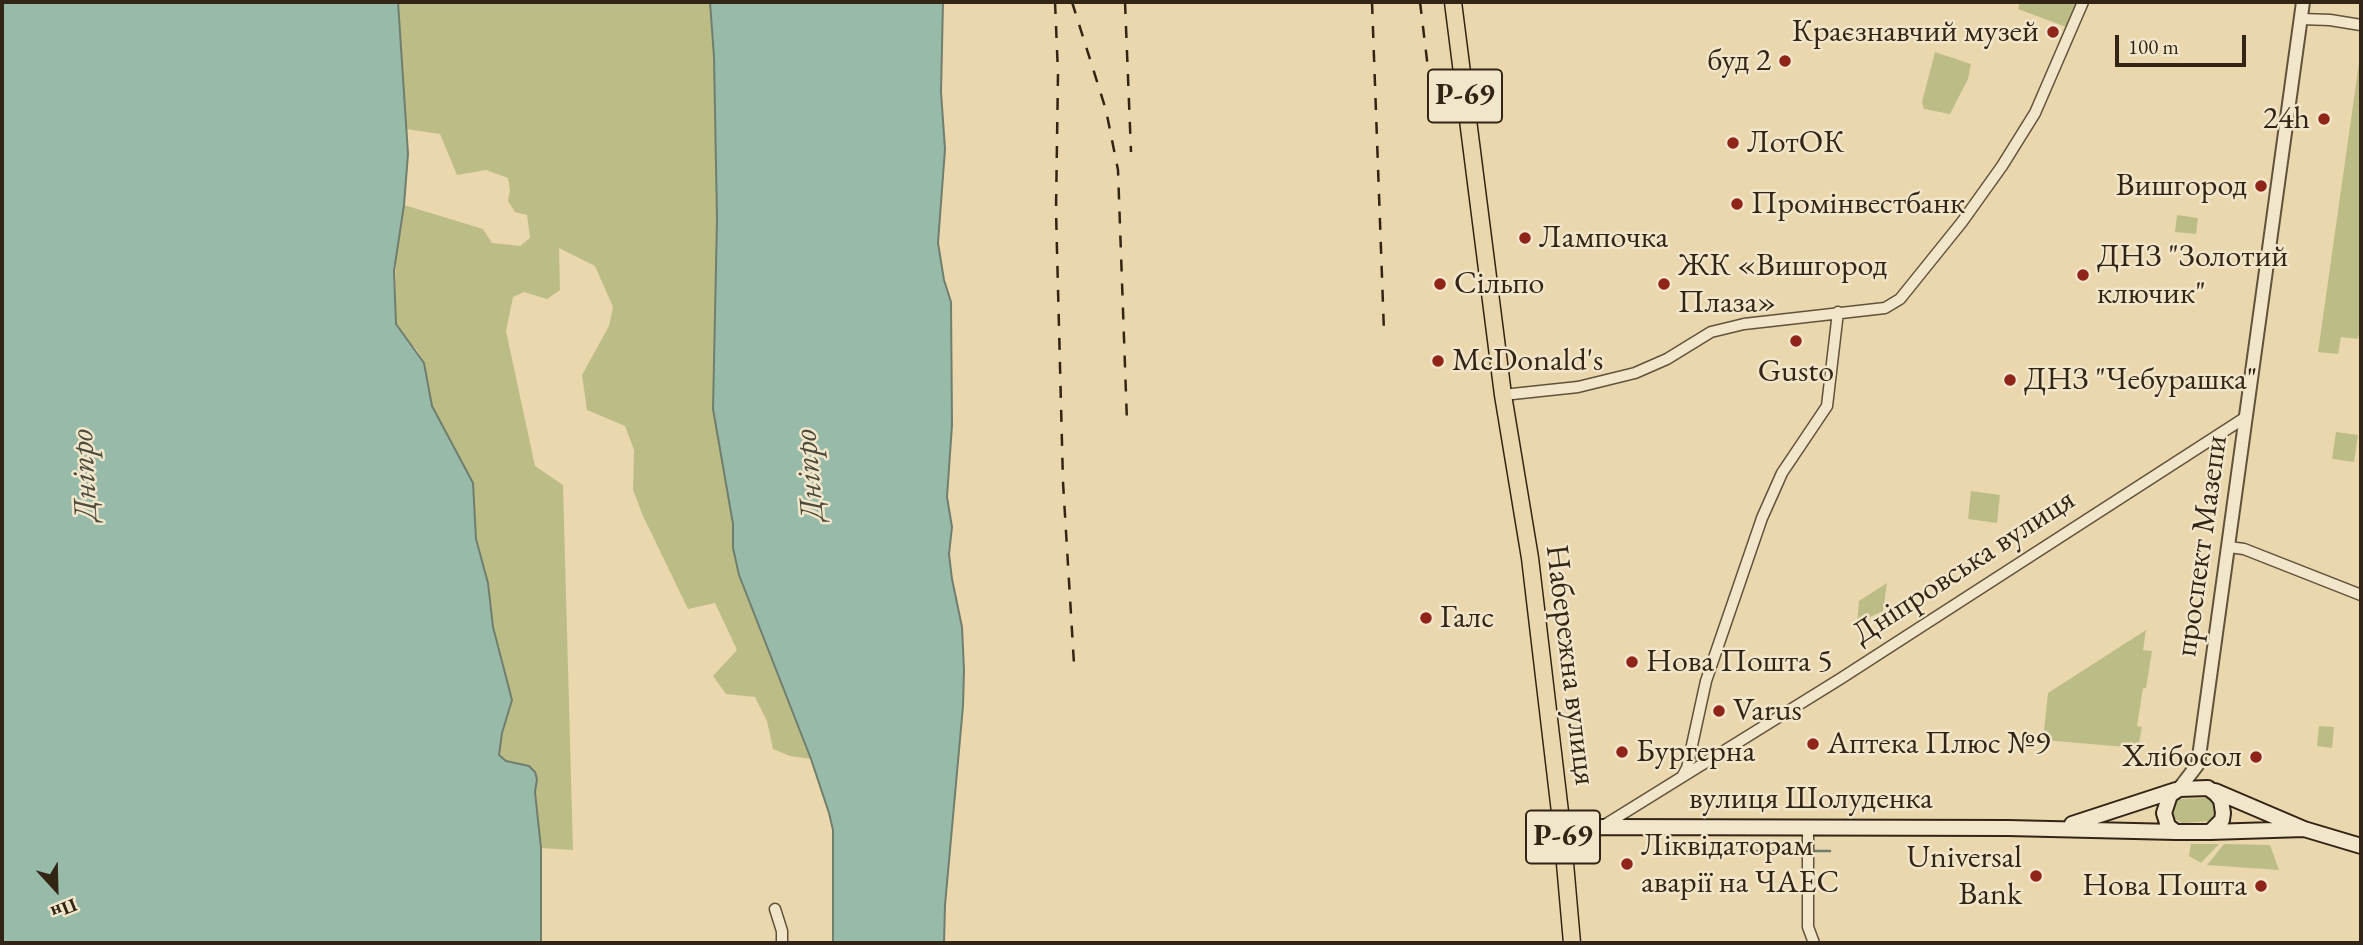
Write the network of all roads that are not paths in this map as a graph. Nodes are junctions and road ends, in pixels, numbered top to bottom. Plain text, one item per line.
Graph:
1 (1453, 2) edge
2 (2083, 2) edge
3 (2303, 2) edge
4 (2301, 19) junction
5 (2361, 25) edge
6 (1838, 312) junction
7 (1503, 395) junction
8 (2246, 417) junction
9 (2229, 547) junction
10 (2361, 595) edge
11 (2198, 764) junction
12 (1679, 780) junction
13 (2209, 788) junction
14 (2178, 789) junction
15 (1603, 827) junction
16 (1808, 827) junction
17 (2061, 828) junction
18 (1562, 829) junction
19 (2304, 829) junction
20 (2176, 832) junction
21 (2210, 832) junction
22 (2361, 846) edge
23 (775, 909) dead end
24 (782, 943) edge
25 (1572, 943) edge
26 (1814, 943) edge

1 - 7 main road, Набережна вулиця / Р-69
2 - 6 street
3 - 4 street, проспект Мазепи
4 - 5 street
4 - 8 street, проспект Мазепи
6 - 7 street
6 - 12 street
7 - 18 main road, Набережна вулиця / Р-69
8 - 9 street, проспект Мазепи
8 - 12 street, Дніпровська вулиця
9 - 10 street
9 - 11 street, проспект Мазепи
11 - 13 street
11 - 14 street, проспект Мазепи
12 - 15 street, Дніпровська вулиця
13 - 14 main road
13 - 19 main road
13 - 21 main road
14 - 17 main road, вулиця Шолуденка
14 - 20 main road
15 - 16 main road, вулиця Шолуденка
15 - 18 main road, вулиця Шолуденка
16 - 17 main road, вулиця Шолуденка
16 - 26 street
17 - 20 main road, вулиця Шолуденка
18 - 25 main road, Набережна вулиця / Р-69
19 - 21 main road
19 - 22 main road
20 - 21 main road
23 - 24 street

